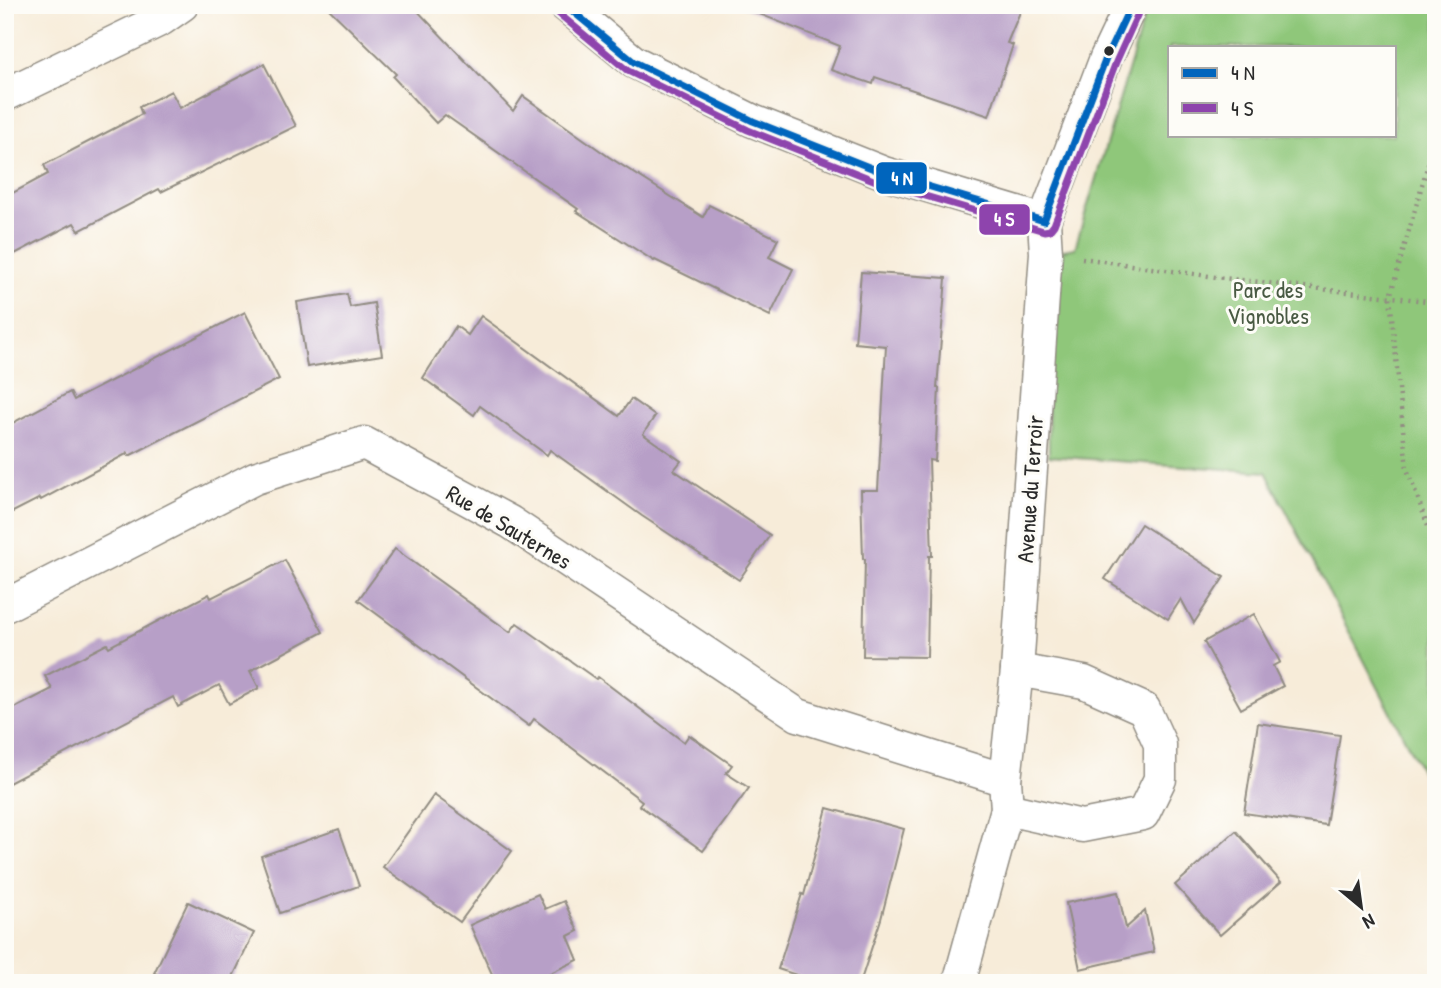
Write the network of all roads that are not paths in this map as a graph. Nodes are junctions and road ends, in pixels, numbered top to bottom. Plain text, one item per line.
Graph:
1 (182, 5) edge
2 (565, 5) edge
3 (1131, 5) edge
4 (5, 95) edge
5 (1044, 221) junction
6 (5, 606) edge
7 (1017, 670) junction
8 (1006, 795) junction
9 (958, 983) edge

1 - 4 street
2 - 5 street
3 - 5 street, Avenue du Terroir
5 - 7 street, Avenue du Terroir
6 - 8 street, Rue de Sauternes
7 - 8 street, Avenue du Terroir
7 - 8 street
8 - 9 street, Avenue du Terroir

